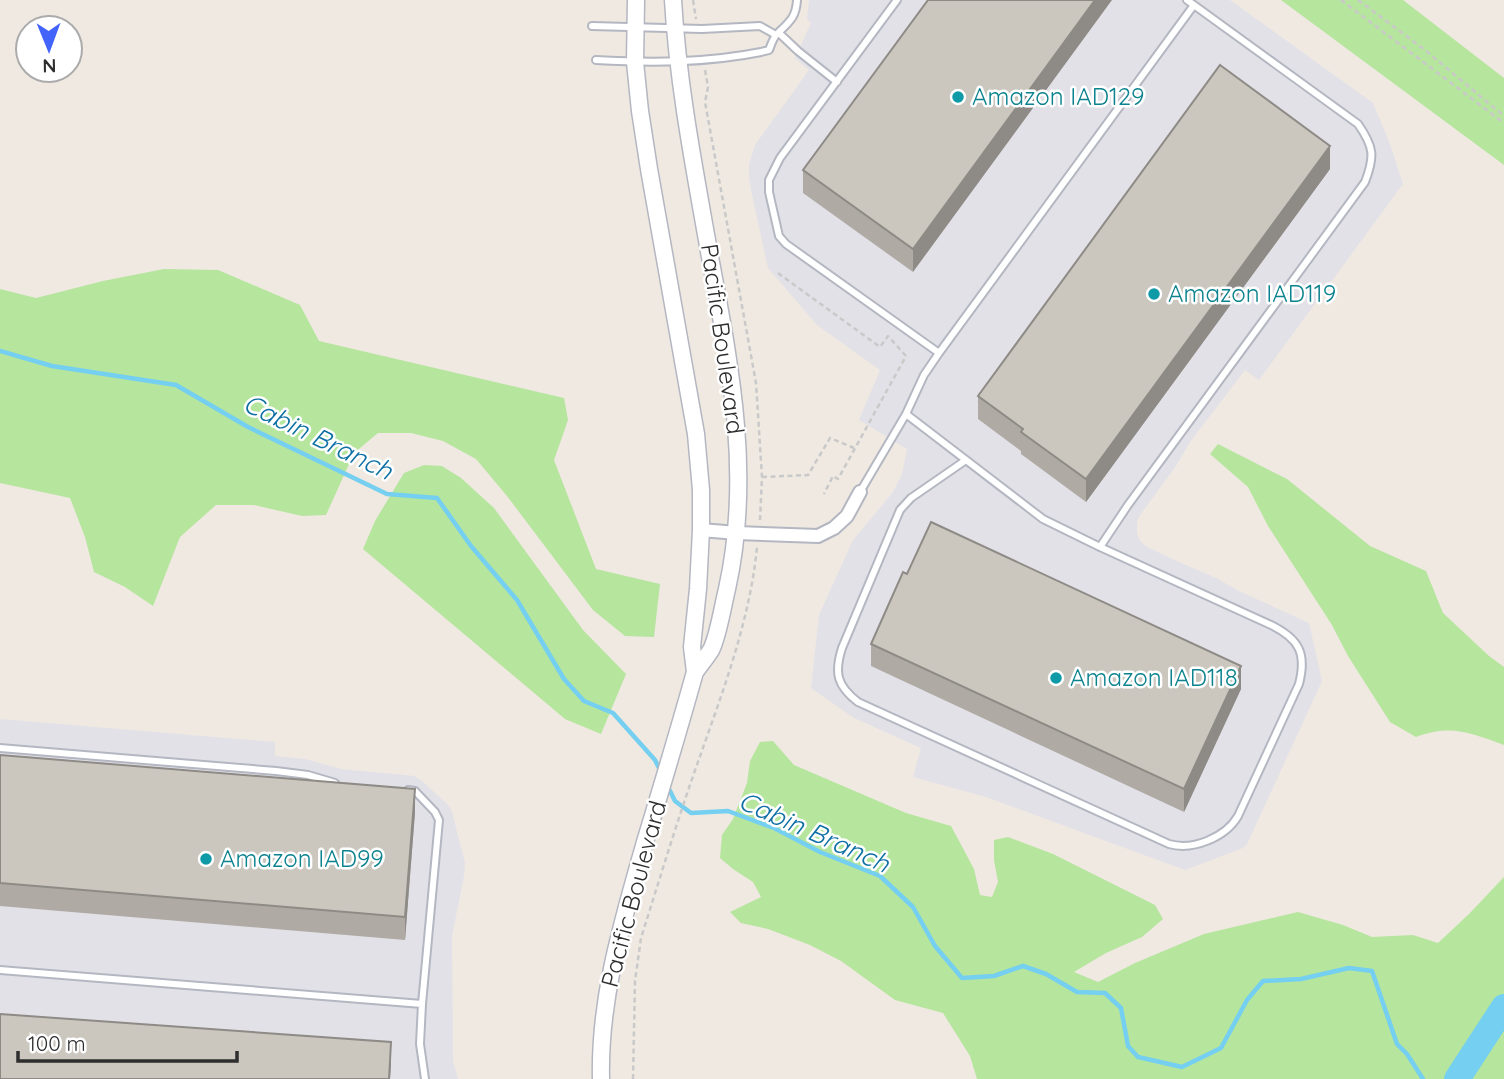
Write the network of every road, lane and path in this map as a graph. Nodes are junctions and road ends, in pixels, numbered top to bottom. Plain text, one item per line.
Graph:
1 (636, 0) edge
2 (673, 0) edge
3 (797, 0) edge
4 (897, 0) edge
5 (1341, 0) edge
6 (1358, 0) edge
7 (1191, 2) edge
8 (592, 26) dead end
9 (635, 27) junction
10 (675, 28) junction
11 (777, 34) junction
12 (596, 60) dead end
13 (635, 62) junction
14 (678, 62) junction
15 (837, 82) junction
16 (1504, 116) edge
17 (1504, 123) edge
18 (778, 273) dead end
19 (939, 354) junction
20 (906, 414) junction
21 (855, 448) junction
22 (966, 460) junction
23 (762, 477) dead end
24 (860, 492) joint
25 (824, 494) dead end
26 (701, 530) junction
27 (737, 533) junction
28 (1100, 547) junction
29 (695, 672) junction
30 (0, 748) edge
31 (700, 758) dead end
32 (344, 784) edge
33 (396, 789) edge
34 (0, 971) edge
35 (422, 1004) junction
36 (425, 1079) edge
37 (601, 1079) edge
38 (633, 1079) edge

1 - 9 main road, Pacific Boulevard
2 - 10 main road, Pacific Boulevard
3 - 11 lane
4 - 15 lane
5 - 17 path
6 - 16 path
7 - 19 lane
7 - 28 lane
8 - 9 lane
9 - 10 lane
9 - 13 main road, Pacific Boulevard
10 - 11 lane
10 - 14 main road, Pacific Boulevard
11 - 14 lane
11 - 15 lane
12 - 13 lane
13 - 14 lane
13 - 26 main road, Pacific Boulevard
14 - 27 main road, Pacific Boulevard
15 - 19 lane
18 - 21 path
19 - 20 lane
20 - 22 lane
20 - 24 lane
21 - 23 path
21 - 25 path
22 - 28 lane
22 - 28 lane
24 - 27 street
26 - 27 street
26 - 29 main road, Pacific Boulevard
27 - 29 main road, Pacific Boulevard
29 - 37 main road, Pacific Boulevard
30 - 32 lane
31 - 38 path
33 - 35 lane
34 - 35 lane
35 - 36 lane

